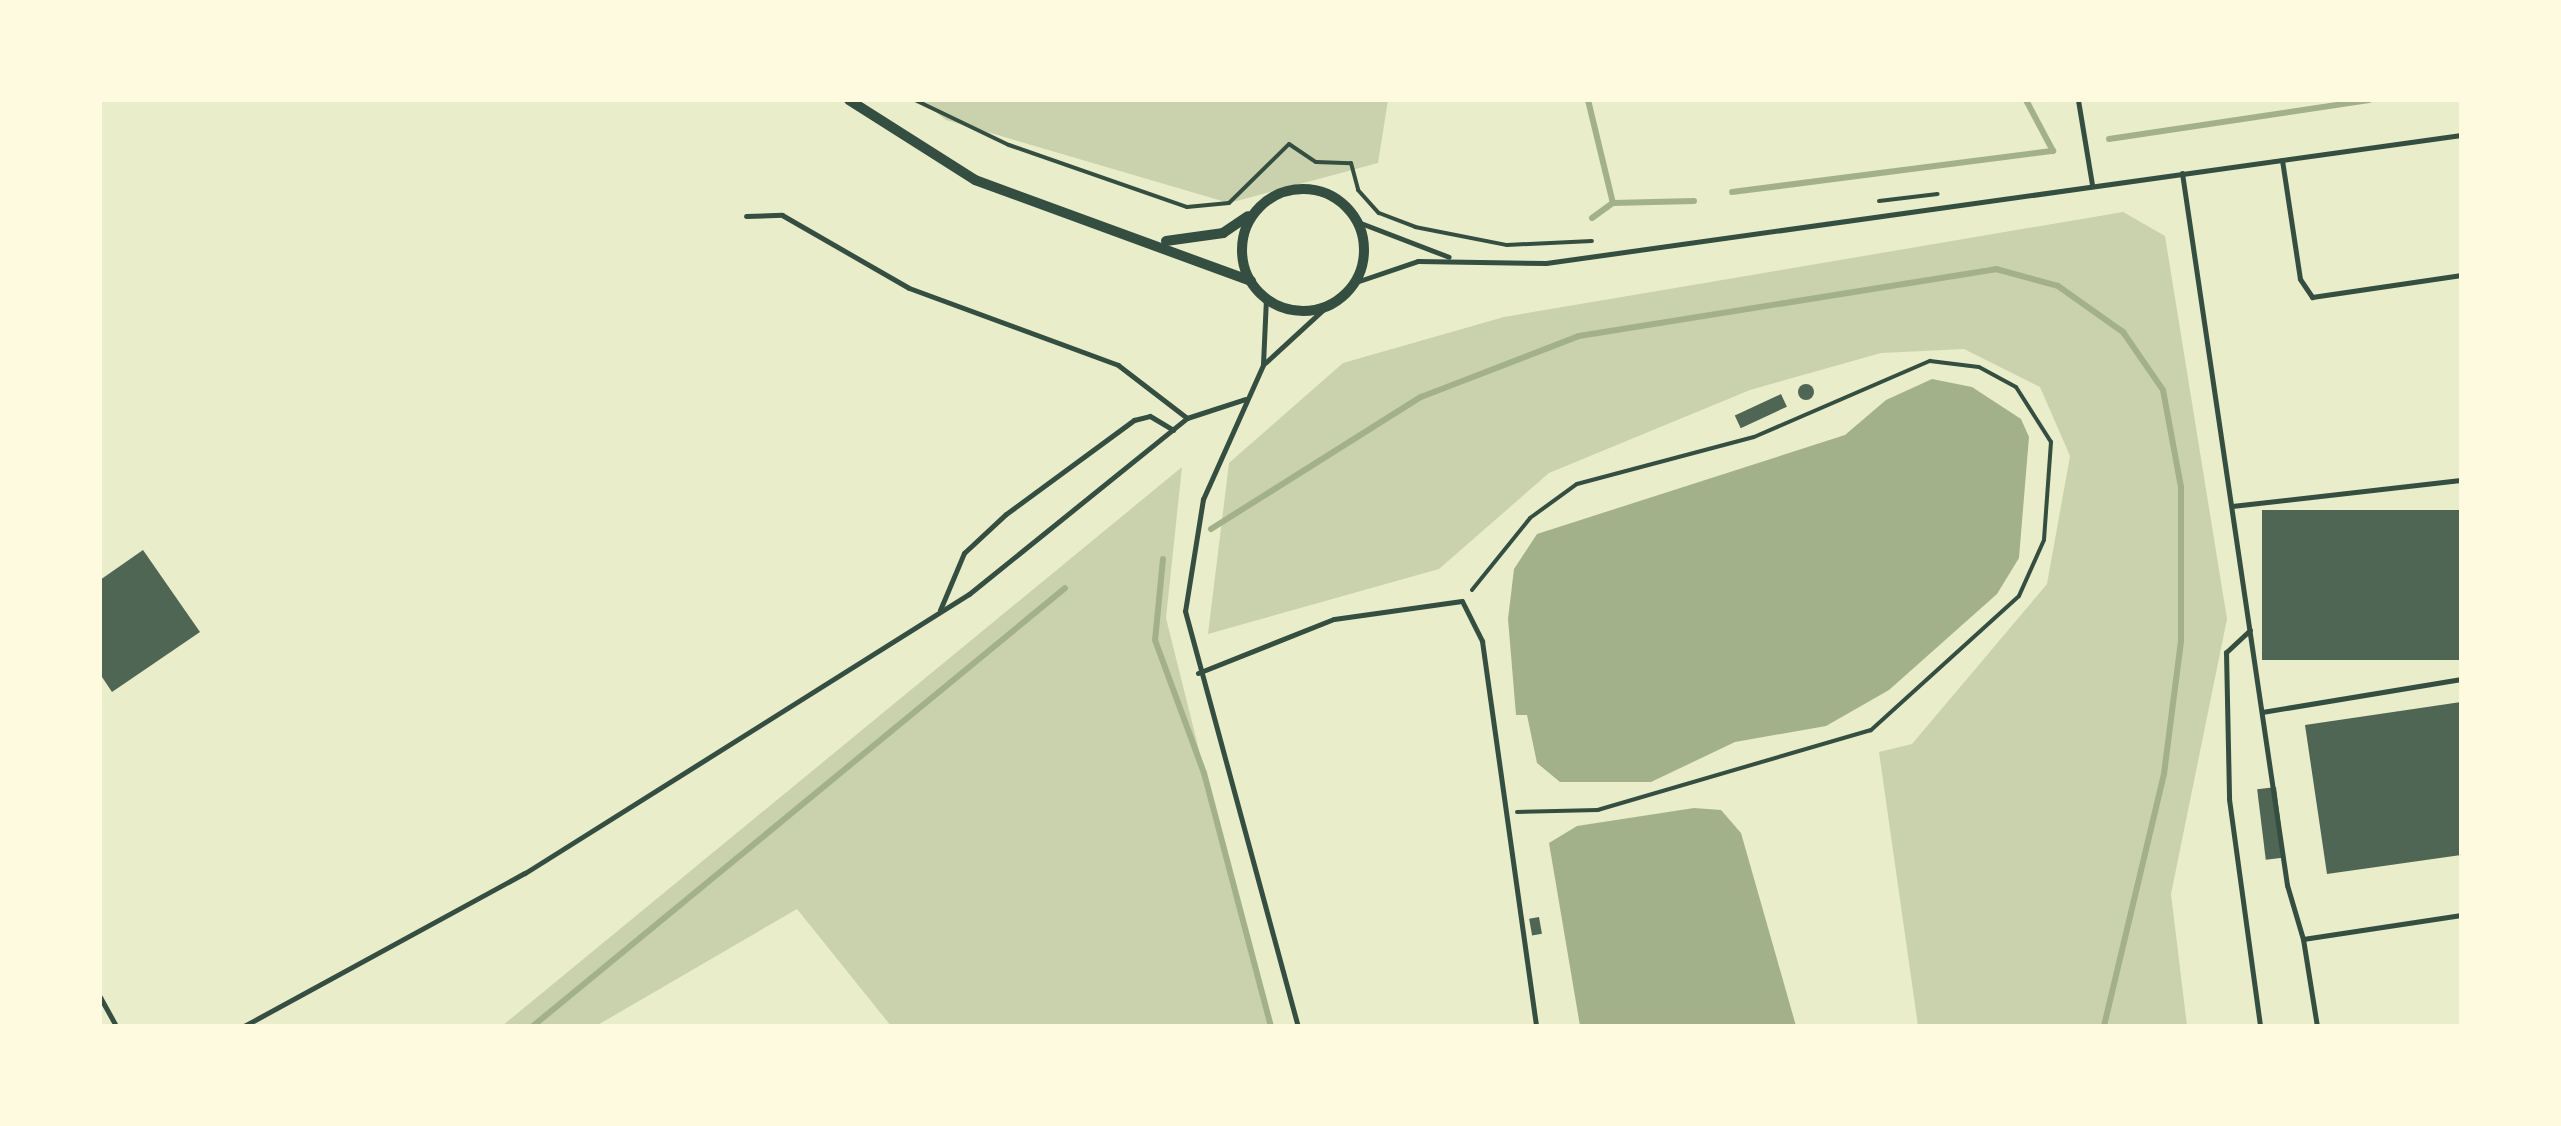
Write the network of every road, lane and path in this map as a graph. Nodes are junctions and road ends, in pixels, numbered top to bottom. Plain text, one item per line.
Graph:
1 (849, 100) edge
2 (915, 100) edge
3 (2078, 100) edge
4 (2461, 135) edge
5 (2282, 160) junction
6 (2182, 174) junction
7 (2092, 186) junction
8 (1869, 202) dead end
9 (1964, 204) junction
10 (1258, 209) junction
11 (746, 216) dead end
12 (1358, 222) junction
13 (1608, 239) dead end
14 (1156, 242) junction
15 (1454, 258) junction
16 (2461, 275) edge
17 (1251, 281) junction
18 (1356, 282) junction
19 (1266, 298) junction
20 (1326, 307) junction
21 (1263, 366) junction
22 (1245, 399) junction
23 (1188, 418) junction
24 (1174, 430) junction
25 (2461, 480) edge
26 (2232, 506) junction
27 (1462, 601) junction
28 (940, 613) junction
29 (2250, 630) junction
30 (1198, 674) junction
31 (2461, 680) edge
32 (2262, 712) junction
33 (1505, 813) junction
34 (2461, 915) edge
35 (2303, 939) junction
36 (100, 997) edge
37 (116, 1026) edge
38 (244, 1026) edge
39 (1298, 1026) edge
40 (1536, 1026) edge
41 (2260, 1026) edge
42 (2317, 1026) edge

1 - 14 street
2 - 13 path
3 - 7 lane
4 - 5 lane
5 - 6 lane
5 - 16 lane
6 - 7 lane
6 - 26 lane
7 - 9 lane
8 - 9 path
9 - 15 lane
10 - 12 street
10 - 14 street
10 - 17 street
11 - 23 lane
12 - 15 lane
12 - 18 street
14 - 17 street
15 - 18 lane
17 - 19 street
18 - 20 street
19 - 20 street
19 - 21 lane
20 - 21 lane
21 - 22 lane
22 - 23 lane
22 - 30 lane
23 - 24 lane
24 - 28 lane
24 - 28 lane
25 - 26 lane
26 - 29 lane
27 - 30 lane
27 - 33 lane
27 - 33 path
28 - 38 lane
29 - 32 lane
29 - 41 lane
30 - 39 lane
31 - 32 lane
32 - 35 lane
33 - 40 lane
34 - 35 lane
35 - 42 lane
36 - 37 lane

